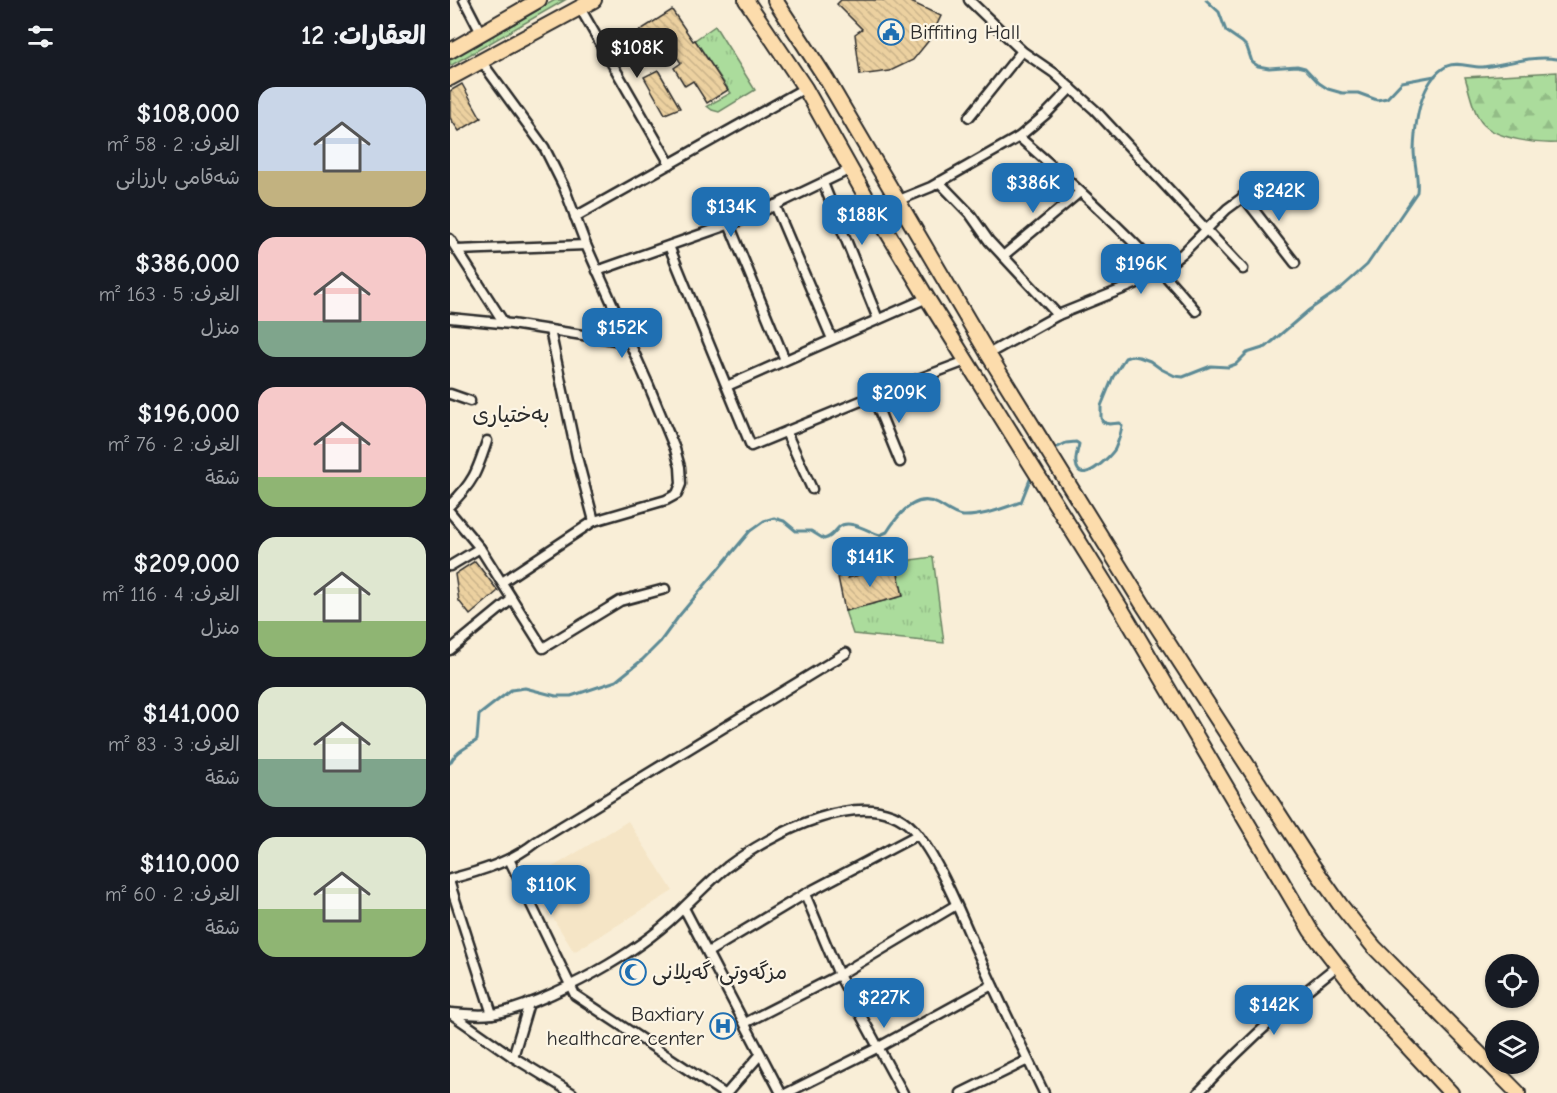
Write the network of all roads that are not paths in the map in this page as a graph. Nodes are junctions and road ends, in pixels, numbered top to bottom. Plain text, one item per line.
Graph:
1 (464, 0) edge
2 (539, 0) edge
3 (594, 0) edge
4 (746, 0) edge
5 (775, 0) edge
6 (969, 0) edge
7 (580, 8) junction
8 (481, 33) junction
9 (450, 51) edge
10 (1022, 51) junction
11 (481, 62) junction
12 (450, 78) edge
13 (805, 88) junction
14 (1071, 88) junction
15 (969, 117) dead end
16 (1019, 136) junction
17 (670, 164) junction
18 (851, 169) junction
19 (939, 182) junction
20 (823, 183) junction
21 (1261, 184) dead end
22 (1080, 192) junction
23 (1243, 196) junction
24 (899, 200) junction
25 (775, 205) junction
26 (575, 217) junction
27 (729, 224) junction
28 (1206, 228) junction
29 (450, 239) edge
30 (586, 245) junction
31 (669, 246) junction
32 (457, 250) junction
33 (1003, 256) junction
34 (1295, 263) dead end
35 (1162, 270) junction
36 (1243, 270) dead end
37 (597, 271) junction
38 (927, 298) junction
39 (1196, 311) dead end
40 (1058, 315) junction
41 (450, 318) edge
42 (878, 319) junction
43 (504, 323) junction
44 (550, 330) junction
45 (832, 339) junction
46 (628, 342) junction
47 (988, 354) junction
48 (784, 360) junction
49 (966, 361) junction
50 (727, 386) junction
51 (450, 394) edge
52 (873, 396) junction
53 (470, 401) dead end
54 (786, 432) junction
55 (487, 441) dead end
56 (900, 462) dead end
57 (812, 489) dead end
58 (450, 505) edge
59 (450, 512) edge
60 (594, 521) junction
61 (480, 548) junction
62 (450, 566) edge
63 (502, 582) junction
64 (665, 589) dead end
65 (512, 599) junction
66 (1142, 603) junction
67 (1123, 612) junction
68 (450, 650) edge
69 (846, 653) dead end
70 (916, 835) junction
71 (509, 859) junction
72 (450, 879) edge
73 (450, 884) edge
74 (805, 894) junction
75 (956, 905) junction
76 (684, 908) junction
77 (708, 952) junction
78 (1337, 966) junction
79 (839, 975) junction
80 (570, 985) junction
81 (992, 985) junction
82 (529, 1003) junction
83 (451, 1013) edge
84 (492, 1014) junction
85 (746, 1023) junction
86 (879, 1047) junction
87 (760, 1055) junction
88 (513, 1058) junction
89 (1028, 1060) junction
90 (572, 1093) edge
91 (725, 1093) edge
92 (781, 1093) edge
93 (787, 1093) edge
94 (903, 1093) edge
95 (961, 1093) edge
96 (1044, 1093) edge
97 (1198, 1093) edge
98 (1451, 1093) edge
99 (1518, 1093) edge

1 - 8 street
2 - 8 main road
3 - 7 main road
4 - 13 main road
5 - 24 main road
6 - 10 street
7 - 11 main road
7 - 17 street
8 - 9 main road
10 - 14 street
10 - 15 street
11 - 12 main road
11 - 26 street
13 - 17 street
13 - 18 main road
14 - 16 street
14 - 28 street
16 - 19 street
16 - 22 street
17 - 26 street
18 - 20 street
18 - 38 main road
19 - 24 street
19 - 33 street
20 - 25 street
20 - 42 street
21 - 23 street
22 - 33 street
22 - 35 street
23 - 28 street
23 - 34 street
24 - 47 main road
25 - 27 street
25 - 45 street
26 - 30 street
27 - 31 street
27 - 48 street
28 - 35 street
28 - 36 street
29 - 32 street
30 - 32 street
30 - 37 street
31 - 37 street
31 - 50 street
32 - 43 street
33 - 40 street
35 - 39 street
35 - 40 street
37 - 46 street
38 - 42 street
38 - 49 main road
40 - 47 street
41 - 43 street
42 - 45 street
43 - 44 street
44 - 46 street
44 - 60 street
45 - 48 street
46 - 60 street
47 - 66 main road
48 - 50 street
49 - 52 street
49 - 67 main road
50 - 54 street
51 - 53 street
52 - 54 street
52 - 56 street
54 - 57 street
55 - 58 street
59 - 61 street
60 - 63 street
61 - 62 street
61 - 63 street
63 - 65 street
64 - 65 street
65 - 68 street
66 - 67 main road
66 - 99 main road
67 - 78 main road
69 - 71 street
70 - 74 street
70 - 75 street
70 - 76 street
71 - 72 street
71 - 80 street
73 - 84 street
74 - 77 street
74 - 79 street
75 - 79 street
75 - 81 street
76 - 77 street
76 - 80 street
77 - 85 street
78 - 97 street
78 - 98 main road
79 - 85 street
79 - 86 street
80 - 82 street
80 - 91 street
81 - 86 street
81 - 89 street
82 - 84 street
82 - 88 street
83 - 84 street
83 - 88 street
85 - 87 street
86 - 93 street
86 - 94 street
87 - 91 street
87 - 92 street
88 - 90 street
89 - 95 street
89 - 96 street

